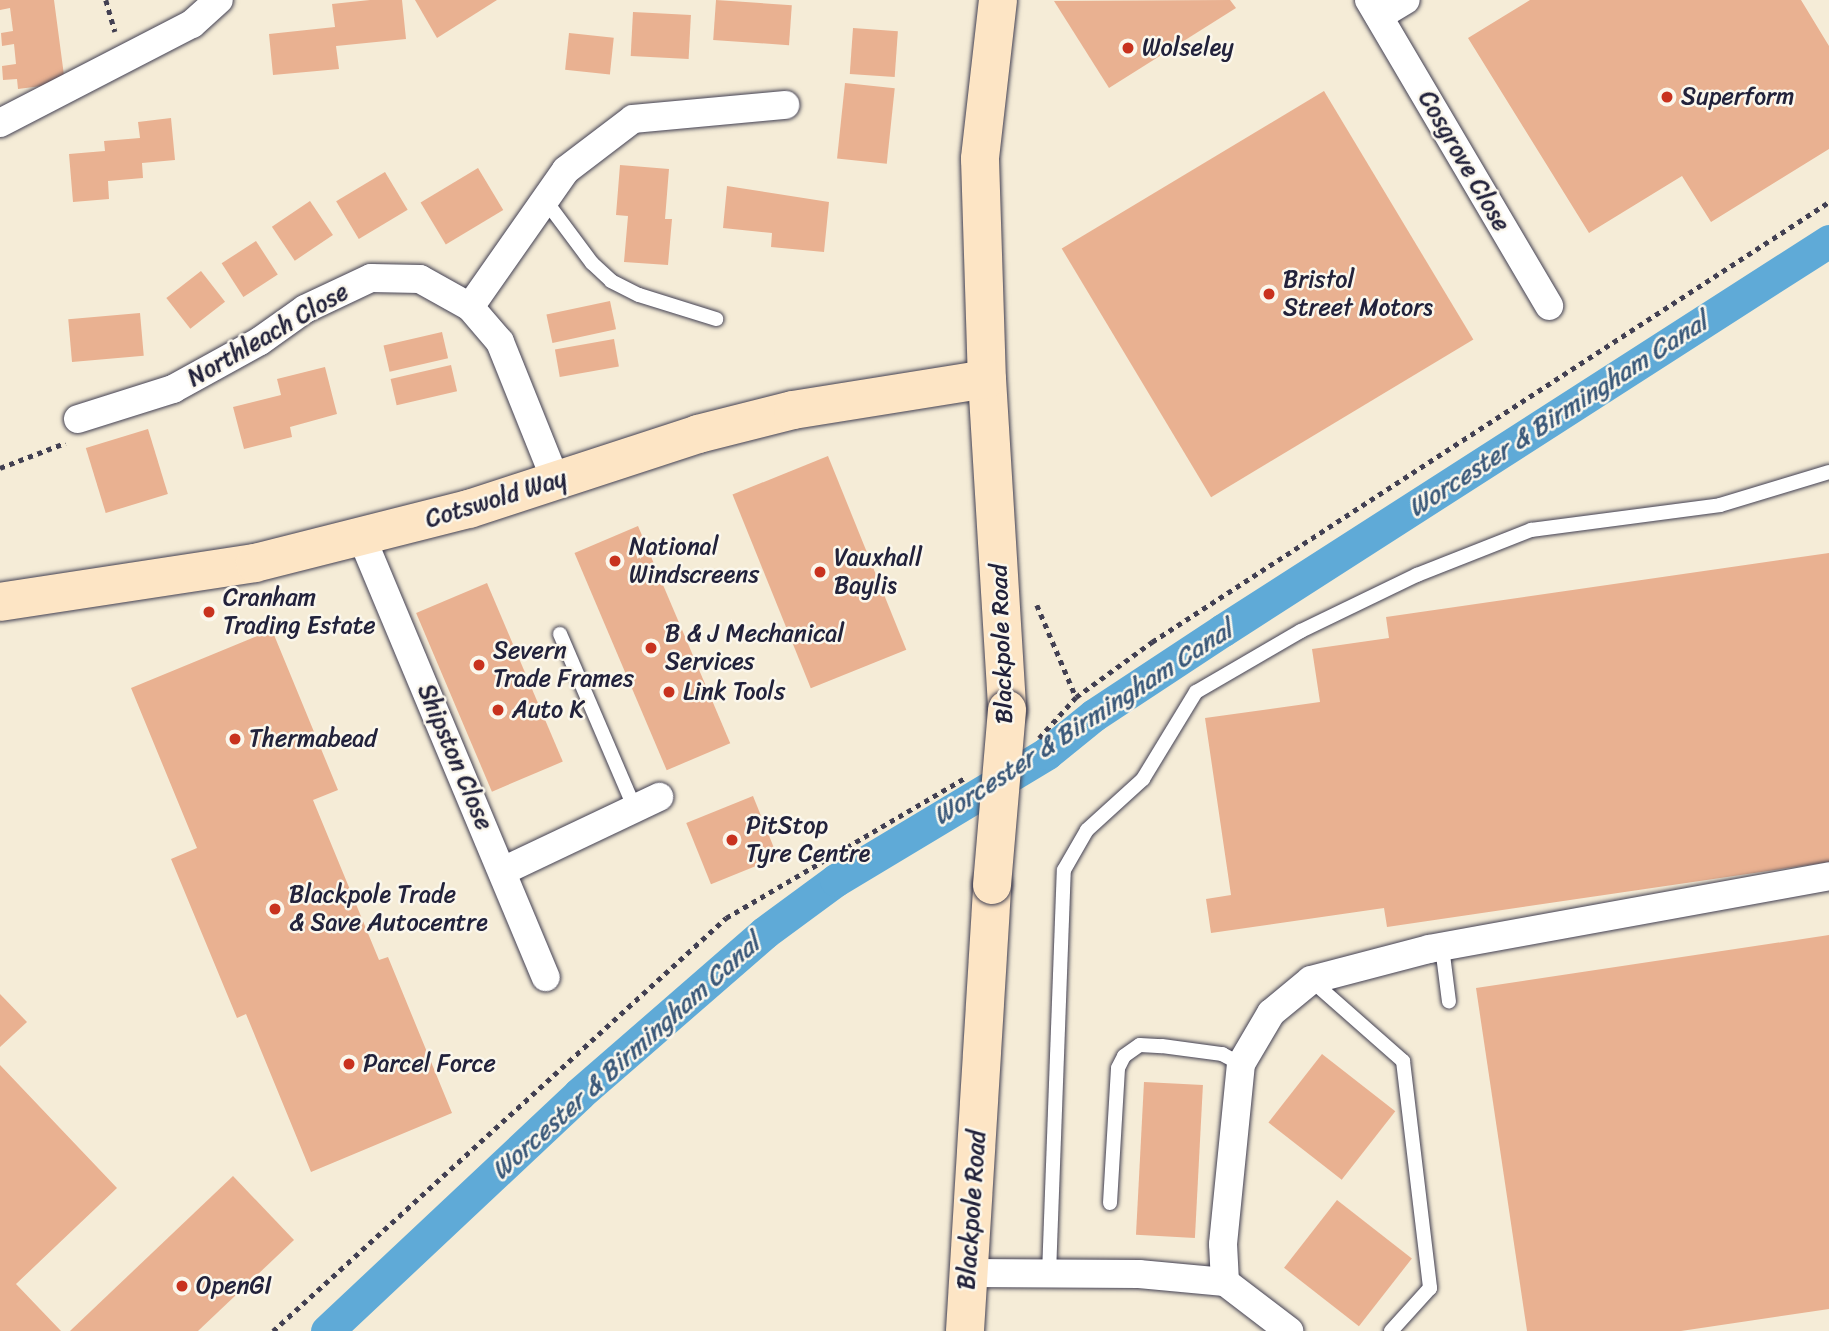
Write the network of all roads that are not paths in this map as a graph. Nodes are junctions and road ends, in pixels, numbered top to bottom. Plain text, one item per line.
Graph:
1 (219, 0) edge
2 (998, 0) edge
3 (1406, 0) edge
4 (1374, 8) edge
5 (785, 105) dead end
6 (0, 123) edge
7 (545, 200) junction
8 (1549, 306) dead end
9 (470, 307) junction
10 (716, 319) dead end
11 (987, 379) junction
12 (78, 419) road end
13 (1829, 472) edge
14 (556, 481) junction
15 (362, 538) junction
16 (0, 602) edge
17 (560, 634) dead end
18 (647, 803) joint
19 (503, 871) junction
20 (1829, 876) edge
21 (1442, 947) junction
22 (546, 976) dead end
23 (1311, 980) junction
24 (1450, 1002) dead end
25 (1241, 1065) junction
26 (1110, 1203) dead end
27 (969, 1273) junction
28 (1049, 1274) junction
29 (1225, 1282) junction
30 (965, 1331) edge
31 (1289, 1331) edge
32 (1391, 1331) edge

1 - 6 street
2 - 11 main road, Blackpole Road
3 - 4 street, Cosgrove Close
4 - 8 street, Cosgrove Close
5 - 7 street
7 - 9 street
7 - 10 lane
9 - 12 street, Northleach Close
9 - 14 street, Northleach Close
11 - 14 main road, Cotswold Way
11 - 27 main road, Blackpole Road, bridge
13 - 28 lane
14 - 15 main road, Cotswold Way
15 - 16 main road, Cotswold Way
15 - 19 street, Shipston Close
17 - 18 lane
18 - 19 street
19 - 22 street, Shipston Close
20 - 21 street
21 - 23 street
21 - 24 lane
23 - 25 street
23 - 32 lane
25 - 26 lane
25 - 29 street
27 - 28 street
27 - 30 main road, Blackpole Road
28 - 29 street
29 - 31 street

